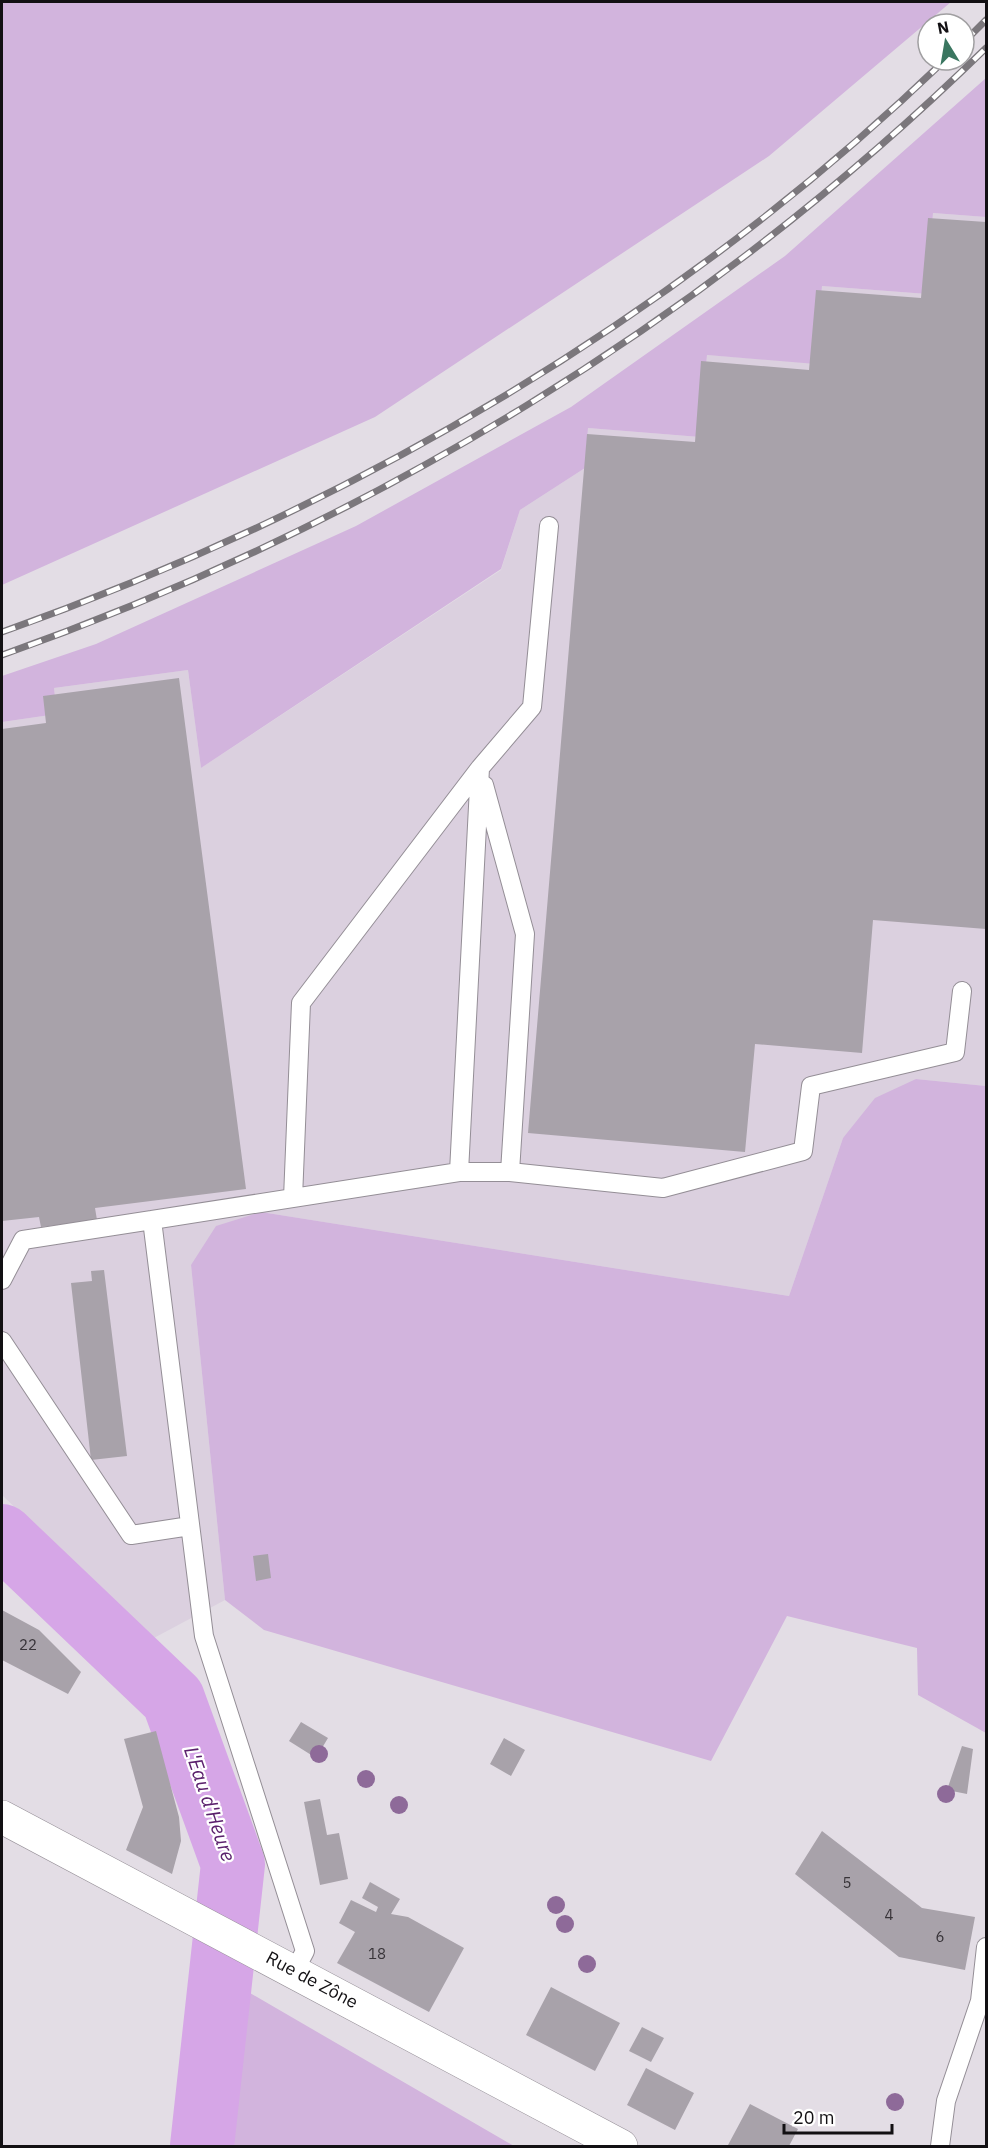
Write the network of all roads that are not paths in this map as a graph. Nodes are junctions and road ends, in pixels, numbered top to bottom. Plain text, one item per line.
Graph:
1 (549, 526) dead end
2 (480, 768) junction
3 (962, 991) dead end
4 (459, 1172) junction
5 (510, 1172) junction
6 (293, 1198) junction
7 (152, 1220) junction
8 (2, 1280) edge
9 (2, 1341) edge
10 (190, 1526) junction
11 (2, 1816) edge
12 (987, 1947) edge
13 (295, 1970) junction
14 (621, 2146) edge
15 (940, 2146) edge

1 - 2 lane
2 - 4 lane
2 - 5 lane
2 - 6 lane
3 - 5 lane
4 - 5 lane
4 - 6 lane
6 - 7 lane
7 - 8 lane
7 - 10 lane
9 - 10 lane
10 - 13 lane
11 - 13 street, Rue de Zône
12 - 15 lane
13 - 14 street, Rue de Zône

